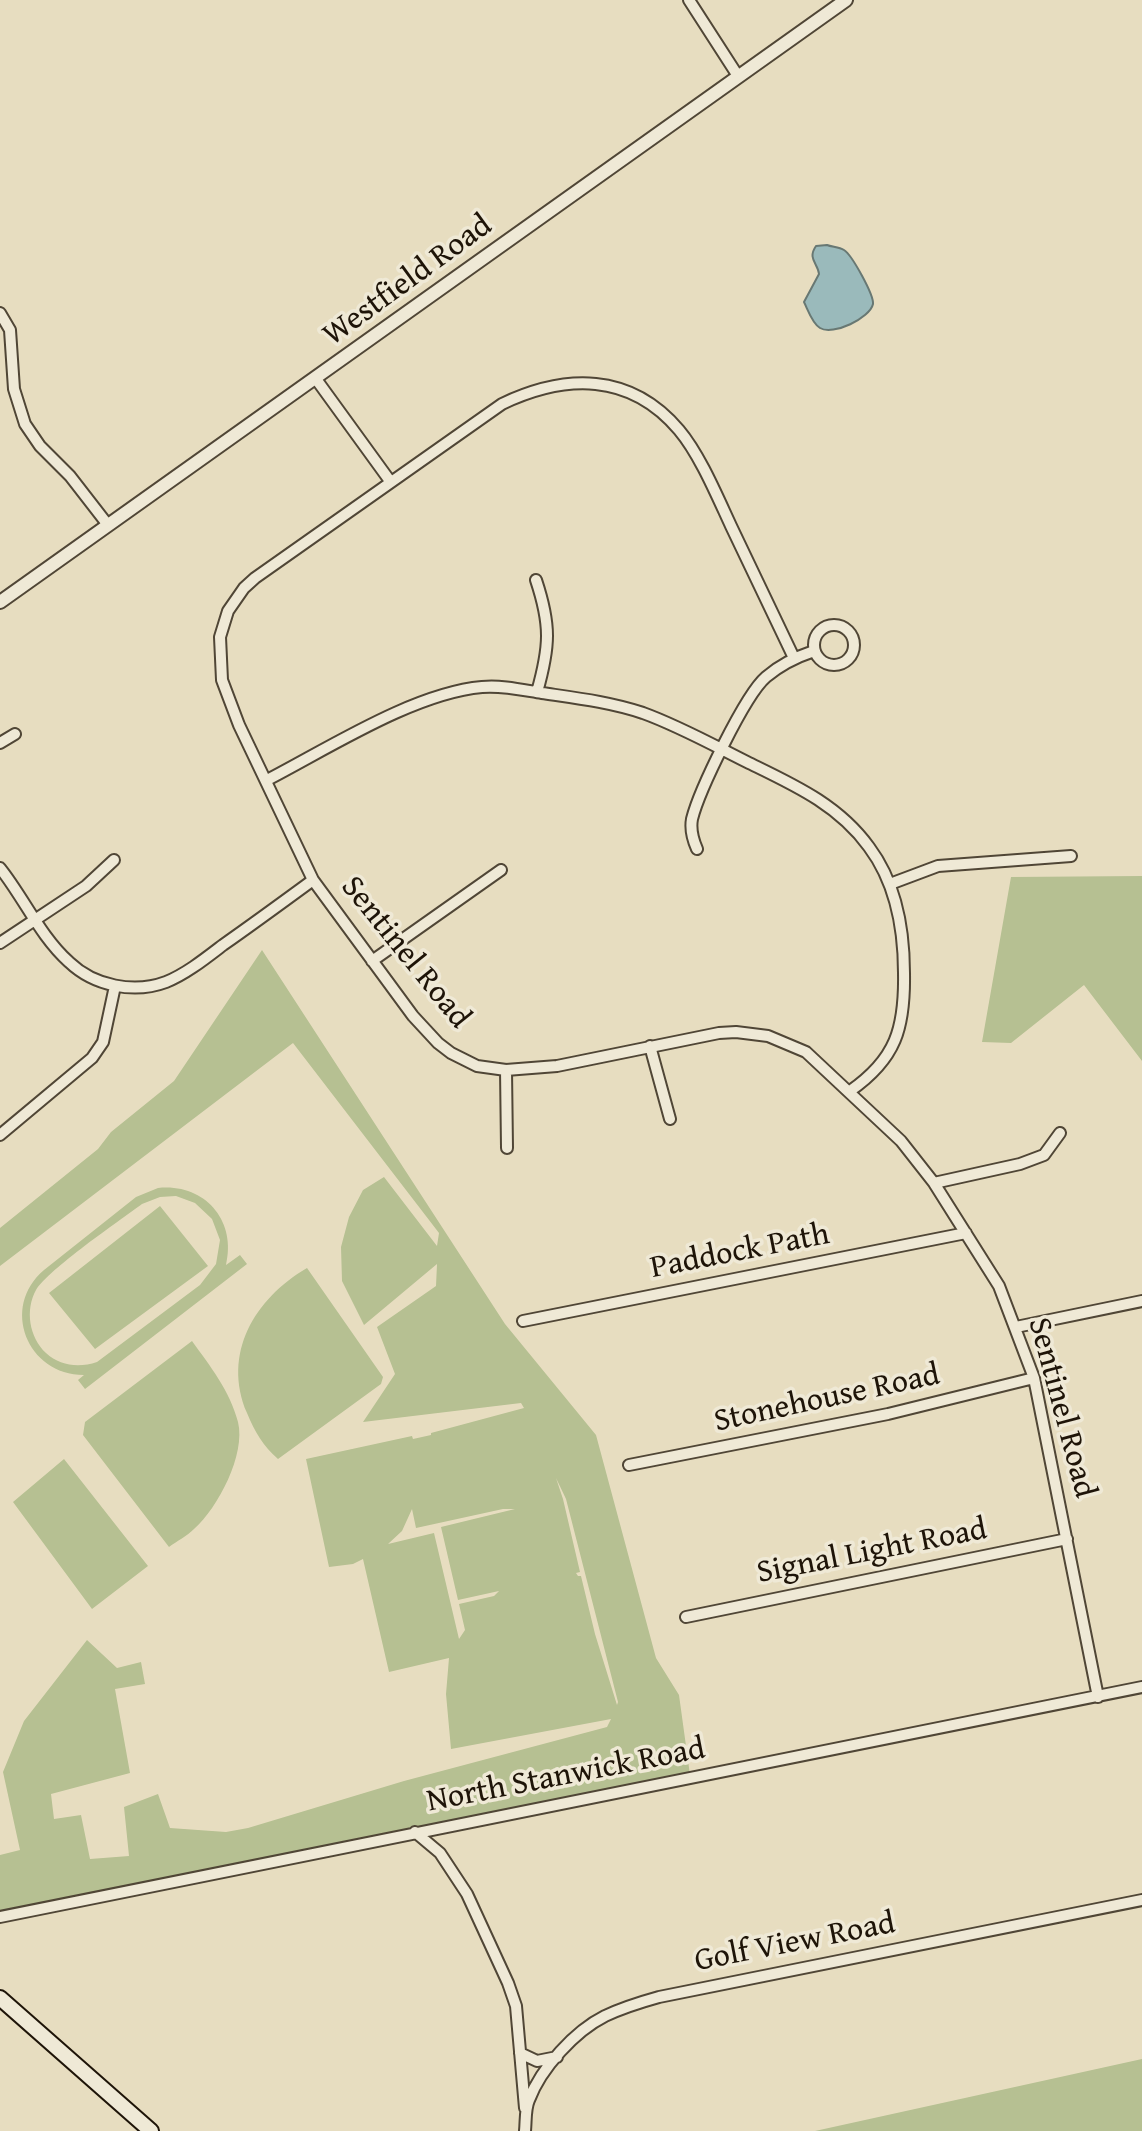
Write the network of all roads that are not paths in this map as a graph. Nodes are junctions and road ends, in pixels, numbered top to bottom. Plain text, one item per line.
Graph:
1 (689, 0) edge
2 (846, 0) edge
3 (738, 76) junction
4 (0, 313) edge
5 (316, 379) junction
6 (390, 481) junction
7 (108, 525) junction
8 (536, 580) dead end
9 (0, 602) edge
10 (814, 651) junction
11 (794, 658) junction
12 (537, 692) junction
13 (15, 734) dead end
14 (0, 743) edge
15 (722, 749) junction
16 (267, 780) junction
17 (697, 849) dead end
18 (1071, 856) dead end
19 (114, 860) dead end
20 (0, 868) edge
21 (501, 870) dead end
22 (313, 880) junction
23 (890, 884) junction
24 (36, 920) junction
25 (0, 943) edge
26 (372, 961) junction
27 (115, 986) junction
28 (650, 1046) junction
29 (506, 1070) junction
30 (850, 1091) junction
31 (670, 1119) dead end
32 (1060, 1133) dead end
33 (0, 1135) edge
34 (507, 1148) dead end
35 (934, 1183) junction
36 (966, 1233) junction
37 (1142, 1301) edge
38 (523, 1321) dead end
39 (1016, 1327) junction
40 (1034, 1378) junction
41 (629, 1465) dead end
42 (1067, 1539) junction
43 (686, 1617) dead end
44 (1142, 1687) edge
45 (1098, 1697) junction
46 (415, 1832) junction
47 (1142, 1900) edge
48 (0, 1917) edge
49 (0, 1998) edge
50 (520, 2053) junction
51 (557, 2057) junction
52 (526, 2126) edge
53 (151, 2131) edge

1 - 3 street
2 - 3 street, Westfield Road
3 - 5 street, Westfield Road
4 - 7 street
5 - 6 street
5 - 7 street, Westfield Road
6 - 11 street, Sentinel Road
6 - 16 street, Sentinel Road
7 - 9 street, Westfield Road
8 - 12 street
10 - 10 street
10 - 11 street
11 - 15 street
12 - 15 street
12 - 16 street
13 - 14 street
15 - 17 street
15 - 23 street
16 - 22 street, Sentinel Road
18 - 23 street
19 - 24 street
20 - 24 street
21 - 26 street
22 - 26 street, Sentinel Road
22 - 27 street
23 - 30 street
24 - 25 street
24 - 27 street
26 - 29 street, Sentinel Road
27 - 33 street
28 - 29 street, Sentinel Road
28 - 30 street, Sentinel Road
28 - 31 street
29 - 34 street
30 - 35 street, Sentinel Road
32 - 35 street
35 - 36 street, Sentinel Road
36 - 38 street, Paddock Path
36 - 39 street, Sentinel Road
37 - 39 street
39 - 40 street, Sentinel Road
40 - 41 street, Stonehouse Road
40 - 42 street, Sentinel Road
42 - 43 street, Signal Light Road
42 - 45 street, Sentinel Road
44 - 45 street, North Stanwick Road
45 - 46 street, North Stanwick Road
46 - 48 street, North Stanwick Road
46 - 50 street
47 - 51 street, Golf View Road
49 - 53 main road
50 - 51 street
50 - 52 street
51 - 52 street, Golf View Road

